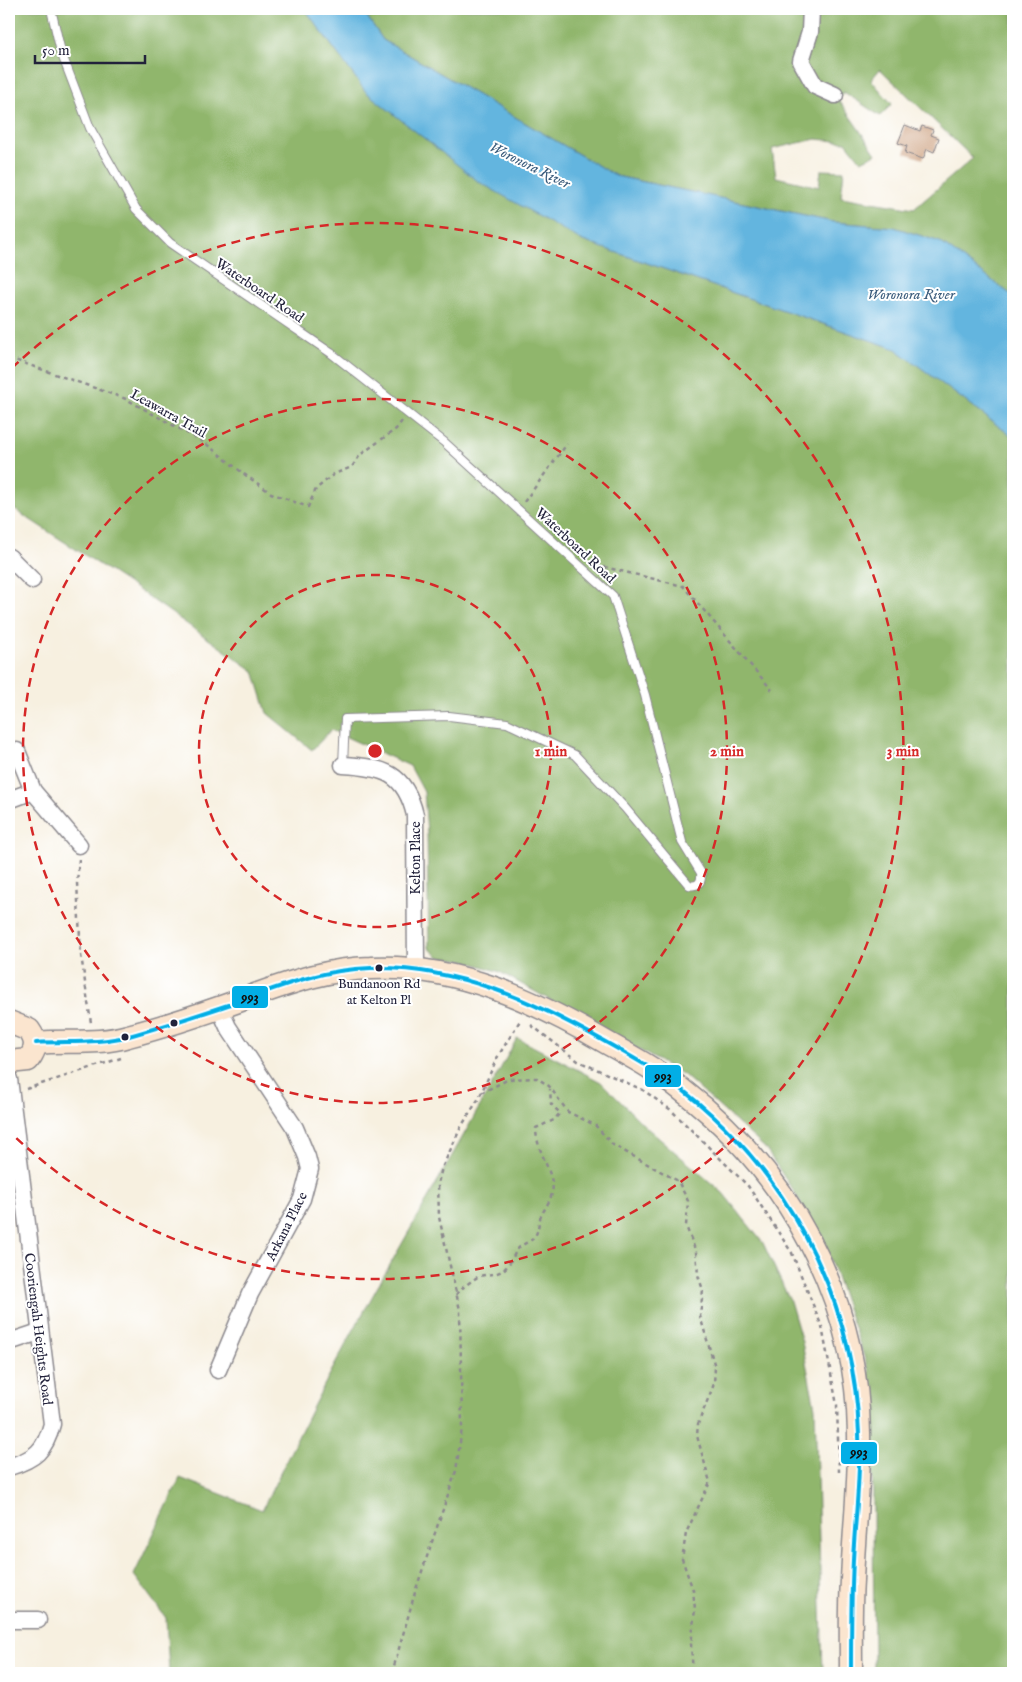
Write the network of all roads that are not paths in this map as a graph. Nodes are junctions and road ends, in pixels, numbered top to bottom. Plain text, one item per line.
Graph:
1 (51, 9) edge
2 (811, 9) edge
3 (835, 95) dead end
4 (9, 557) edge
5 (32, 580) dead end
6 (17, 751) dead end
7 (343, 765) joint
8 (33, 790) junction
9 (9, 800) edge
10 (79, 845) road end
11 (416, 970) junction
12 (219, 1007) junction
13 (9, 1022) edge
14 (36, 1043) junction
15 (9, 1062) edge
16 (9, 1079) edge
17 (9, 1092) edge
18 (39, 1332) junction
19 (9, 1342) edge
20 (218, 1370) dead end
21 (9, 1467) edge
22 (9, 1620) edge
23 (38, 1620) dead end
24 (851, 1673) edge

1 - 7 lane, Waterboard Road
2 - 3 street
4 - 5 street
6 - 8 street
7 - 11 street, Kelton Place
8 - 9 street
8 - 10 street
11 - 12 street
11 - 24 street
12 - 14 street
12 - 20 street, Arkana Place
13 - 14 street
14 - 15 street
16 - 17 street, Cooriengah Heights Road
17 - 18 street, Cooriengah Heights Road
18 - 19 street
18 - 21 street, Cooriengah Heights Road
22 - 23 street

